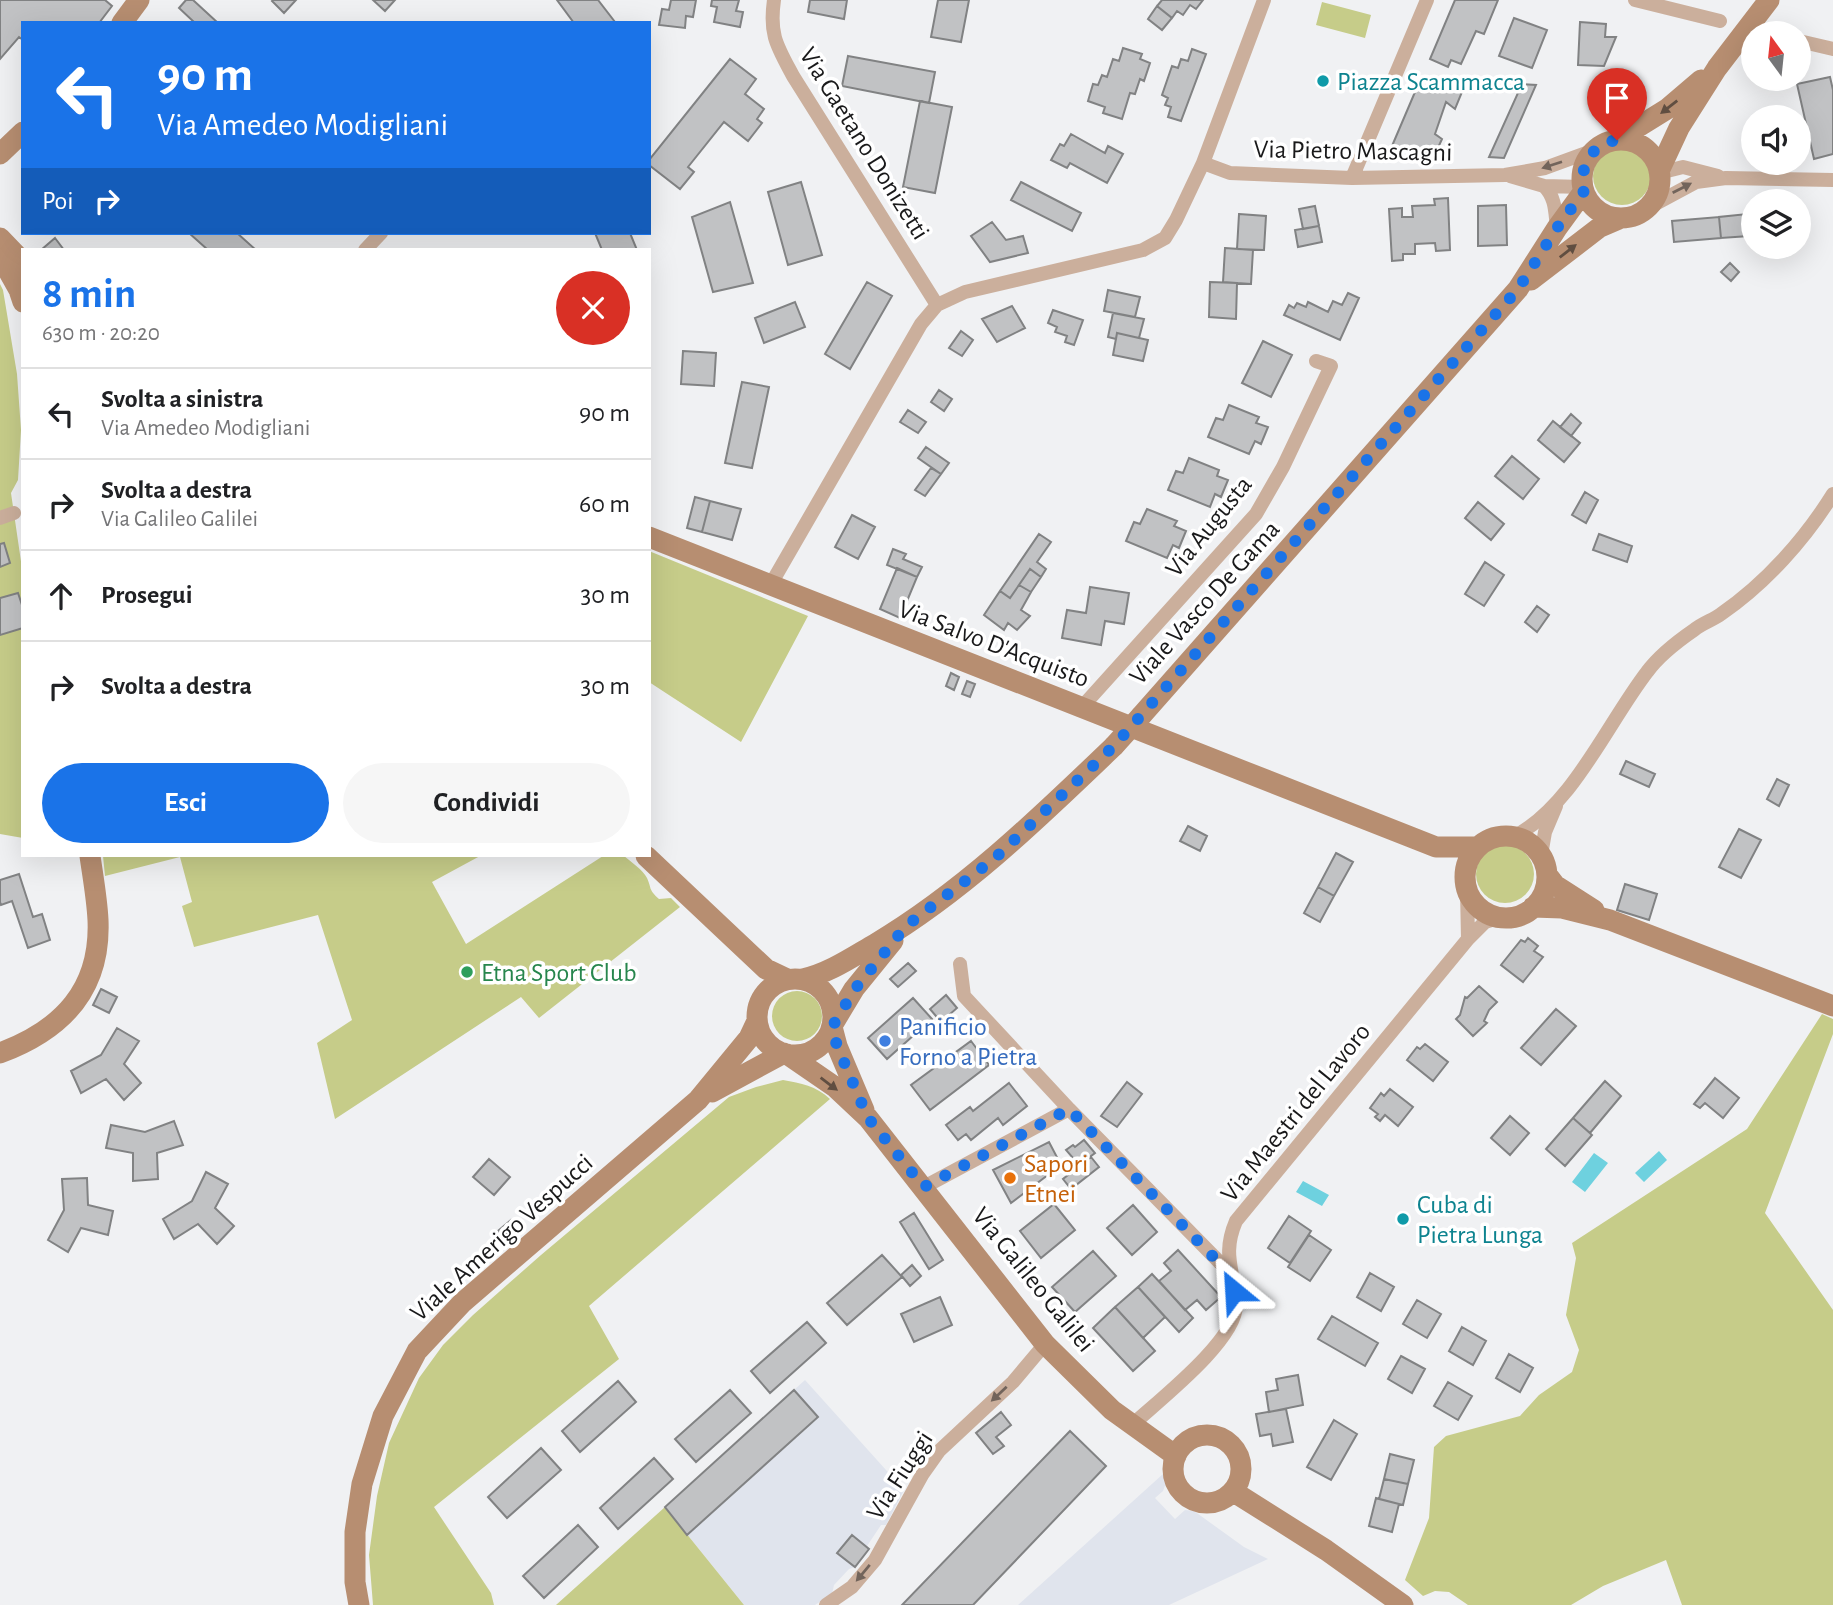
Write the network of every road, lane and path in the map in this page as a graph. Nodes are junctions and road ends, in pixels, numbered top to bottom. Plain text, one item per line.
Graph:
1 (774, 0) edge
2 (1264, 0) edge
3 (1427, 0) edge
4 (1635, 0) edge
5 (1769, 0) edge
6 (1720, 21) dead end
7 (1762, 21) edge
8 (1811, 44) edge
9 (1741, 47) edge
10 (1833, 49) edge
11 (1717, 68) junction
12 (21, 134) edge
13 (1617, 140) junction
14 (1597, 149) junction
15 (0, 154) edge
16 (1203, 163) junction
17 (1659, 172) junction
18 (1505, 175) junction
19 (1352, 178) junction
20 (1727, 178) junction
21 (1833, 180) edge
22 (1544, 186) junction
23 (1583, 189) junction
24 (1642, 211) junction
25 (1621, 218) junction
26 (1557, 228) junction
27 (379, 235) edge
28 (0, 238) edge
29 (367, 248) edge
30 (0, 256) edge
31 (21, 260) edge
32 (1518, 289) junction
33 (21, 296) edge
34 (937, 305) junction
35 (1316, 361) dead end
36 (1833, 494) edge
37 (651, 538) edge
38 (771, 584) junction
39 (1082, 707) junction
40 (1558, 802) junction
41 (1515, 836) junction
42 (1436, 847) junction
43 (1477, 848) junction
44 (1541, 855) junction
45 (90, 857) edge
46 (647, 857) edge
47 (1548, 876) junction
48 (1466, 884) junction
49 (1533, 907) junction
50 (1501, 917) junction
51 (1610, 920) junction
52 (906, 926) junction
53 (723, 929) junction
54 (1468, 939) junction
55 (960, 964) dead end
56 (795, 979) junction
57 (1831, 1006) edge
58 (758, 1012) junction
59 (832, 1026) junction
60 (0, 1053) edge
61 (786, 1054) junction
62 (698, 1100) junction
63 (1069, 1109) junction
64 (868, 1118) junction
65 (924, 1187) junction
66 (1231, 1275) junction
67 (1045, 1344) junction
68 (1132, 1425) junction
69 (1175, 1456) junction
70 (1234, 1492) junction
71 (1397, 1600) edge
72 (359, 1605) edge
73 (826, 1605) edge

1 - 34 street, Via Gaetano Donizetti
2 - 16 street
3 - 19 street
4 - 6 street
5 - 7 main road
8 - 10 street
9 - 11 main road
11 -> 13 main road
11 - 17 main road
12 - 15 main road
13 - 14 main road
13 - 17 main road
14 -> 18 street
14 - 23 main road
16 - 19 street, Via Pietro Mascagni
16 - 34 street
17 - 20 street
17 - 24 main road
18 - 19 street, Via Pietro Mascagni
18 - 22 street
20 - 21 street
24 -> 20 street
22 - 23 street
22 - 26 street
23 - 25 main road
23 - 26 main road
24 - 25 main road
32 -> 25 main road
26 - 32 main road
27 - 29 street
28 - 31 main road
30 - 33 main road
32 - 52 main road, Viale Vasco De Gama, bridge
34 - 38 street
35 - 39 street, Via Augusta
36 - 40 street
37 - 38 main road, Via Salvo D'Acquisto
38 - 39 main road, Via Salvo D'Acquisto
39 - 42 main road, Via Salvo D'Acquisto
40 - 41 street
40 - 44 street
41 - 43 main road
41 - 44 main road
42 - 43 main road
42 - 48 main road
43 - 48 main road
44 - 47 main road
45 - 60 main road
46 - 53 main road
47 - 49 main road
47 - 51 main road
48 - 50 main road
48 - 54 street
49 - 50 main road
49 - 51 main road
50 - 54 street, Via Maestri del Lavoro
51 - 57 main road
52 - 56 main road
52 - 59 main road
53 - 56 main road
53 - 58 main road
54 - 66 street, Via Maestri del Lavoro
55 - 63 street
56 - 58 main road
56 - 59 main road
58 - 61 main road
58 - 62 main road
59 - 61 main road
59 - 64 main road
61 - 62 main road
61 -> 64 main road
62 - 72 main road, Viale Amerigo Vespucci
63 - 65 street
63 - 66 street
64 - 65 main road, Via Galileo Galilei
65 - 67 main road, Via Galileo Galilei
66 - 68 street, Via Maestri del Lavoro
67 - 68 main road, Via Galileo Galilei
67 -> 73 street, Via Fiuggi
68 - 69 main road, Via Galileo Galilei
69 - 70 main road
69 - 70 main road
70 - 71 main road

